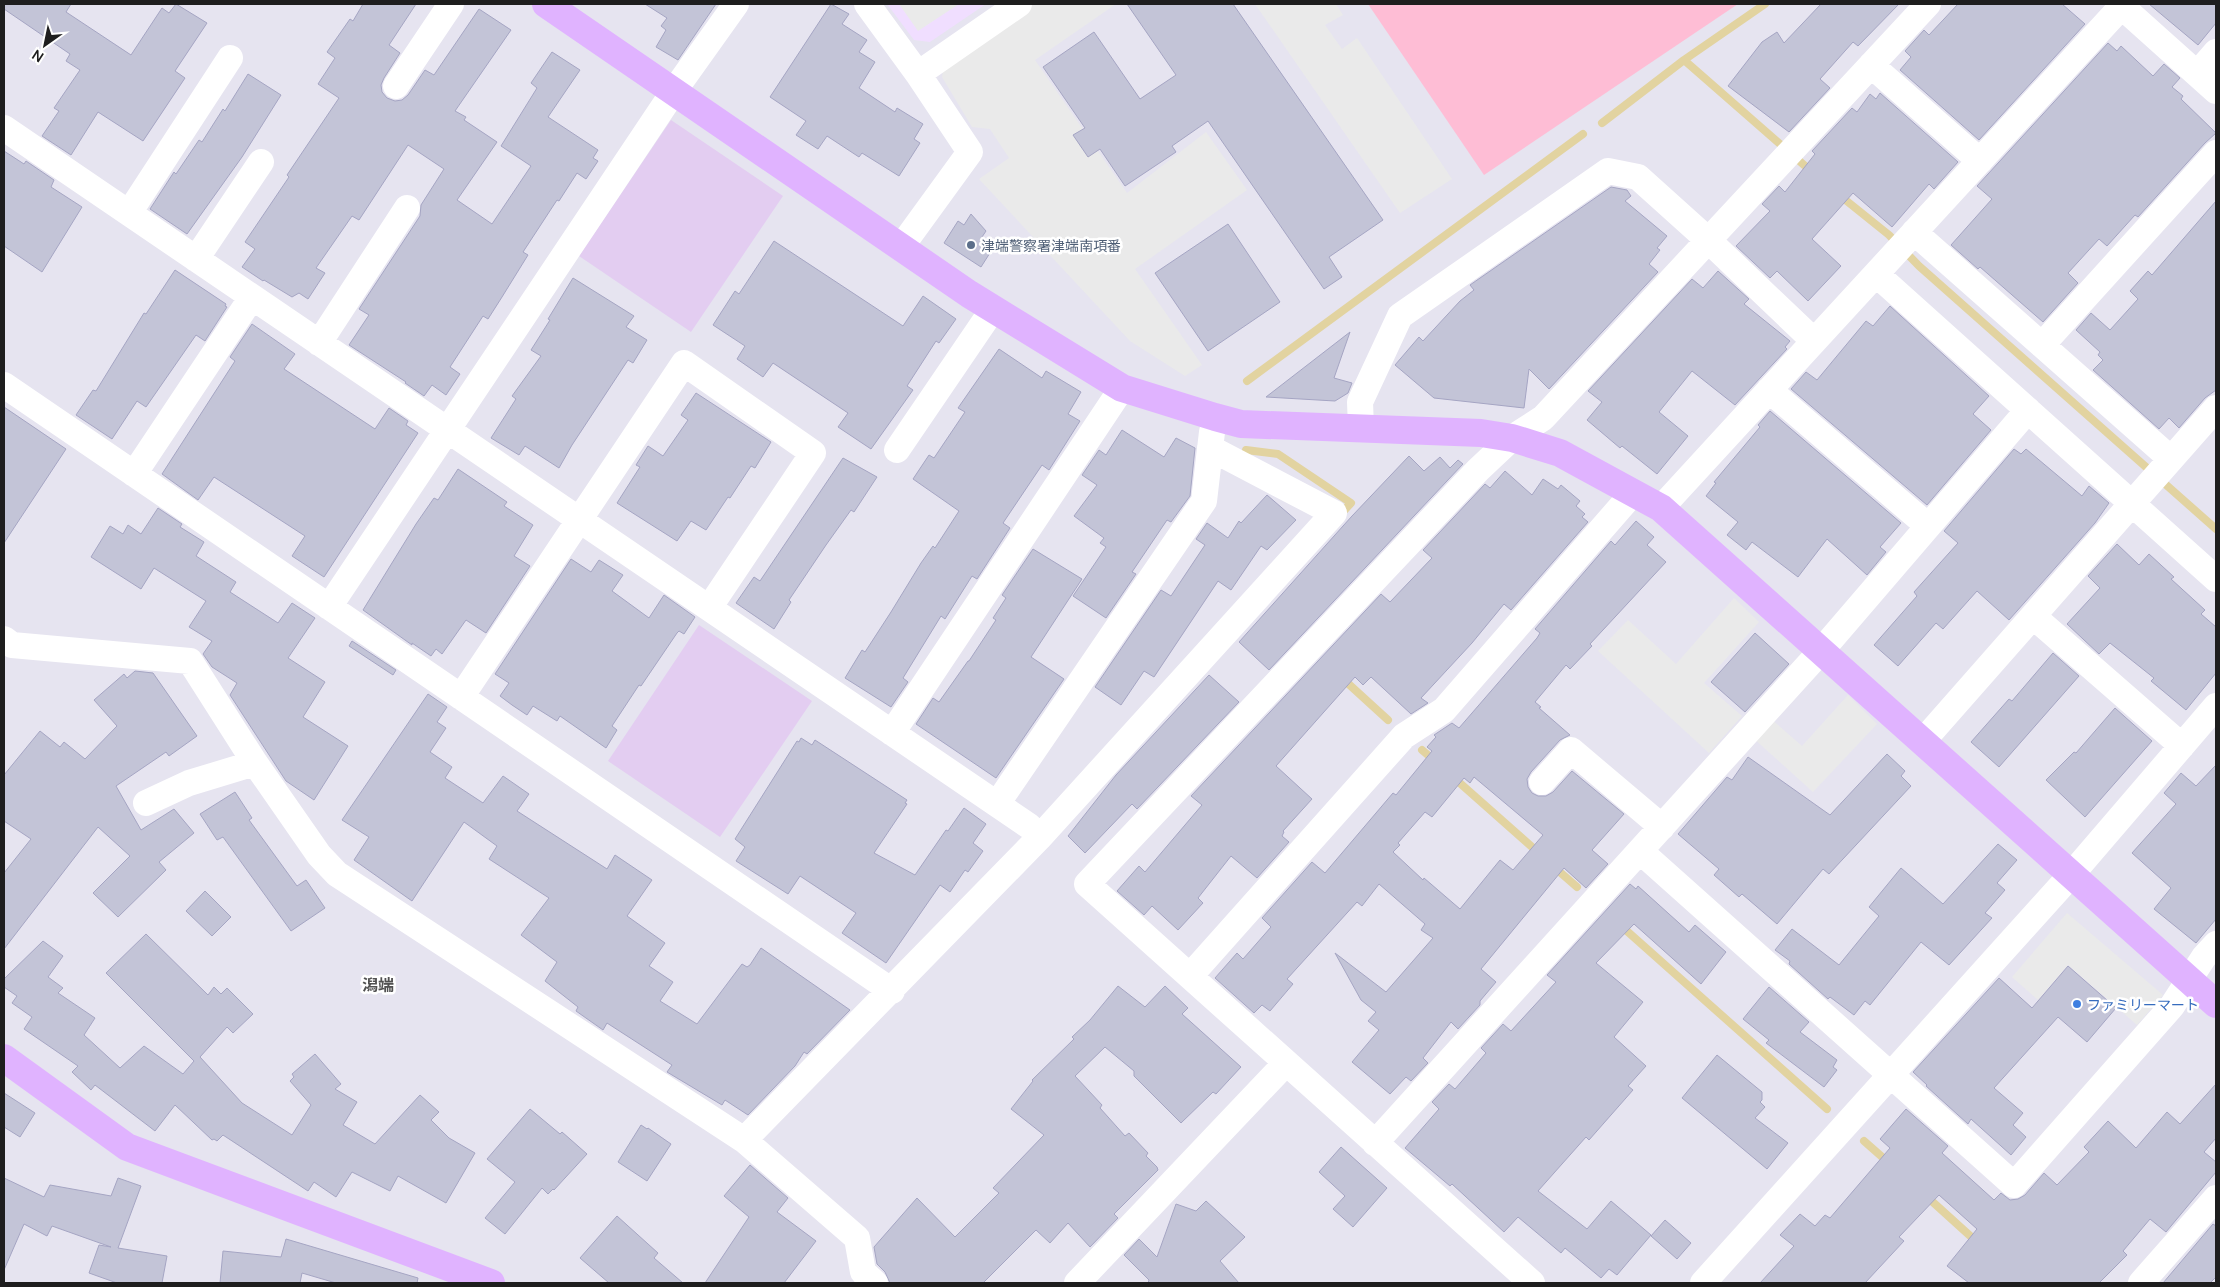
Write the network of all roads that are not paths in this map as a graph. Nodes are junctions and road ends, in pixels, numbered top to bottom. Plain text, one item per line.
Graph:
1 (451, 4) edge
2 (546, 4) edge
3 (736, 4) edge
4 (867, 4) edge
5 (1018, 4) edge
6 (1928, 4) edge
7 (2121, 5) edge
8 (2216, 52) edge
9 (230, 58) dead end
10 (1871, 65) junction
11 (918, 74) junction
12 (2197, 74) junction
13 (396, 86) dead end
14 (674, 91) junction
15 (2216, 91) edge
16 (4, 128) edge
17 (2216, 153) edge
18 (1980, 161) junction
19 (261, 162) dead end
20 (406, 208) dead end
21 (128, 213) junction
22 (1911, 236) junction
23 (1708, 240) junction
24 (901, 248) junction
25 (196, 259) junction
26 (1880, 270) junction
27 (252, 297) junction
28 (993, 309) junction
29 (1814, 341) junction
30 (319, 343) junction
31 (2042, 345) junction
32 (4, 385) edge
33 (1122, 388) junction
34 (1769, 390) junction
35 (2216, 408) edge
36 (2028, 410) junction
37 (1215, 417) junction
38 (1361, 428) junction
39 (446, 429) junction
40 (1512, 438) junction
41 (1210, 448) junction
42 (897, 450) dead end
43 (2168, 463) junction
44 (134, 474) junction
45 (1633, 493) junction
46 (2136, 499) junction
47 (1661, 508) junction
48 (578, 519) junction
49 (1928, 526) junction
50 (2216, 579) edge
51 (329, 607) junction
52 (709, 608) junction
53 (2033, 616) junction
54 (4, 639) edge
55 (1822, 652) junction
56 (461, 697) junction
57 (2216, 706) edge
58 (892, 733) junction
59 (1923, 742) junction
60 (2182, 746) junction
61 (255, 763) junction
62 (1542, 782) dead end
63 (146, 802) dead end
64 (997, 804) junction
65 (1029, 826) dead end
66 (1662, 827) junction
67 (1640, 851) junction
68 (2071, 875) junction
69 (2216, 944) edge
70 (1190, 976) junction
71 (2190, 981) junction
72 (892, 991) junction
73 (2216, 1004) edge
74 (4, 1058) edge
75 (1286, 1063) junction
76 (1890, 1075) junction
77 (744, 1140) junction
78 (1375, 1143) junction
79 (2216, 1198) edge
80 (491, 1283) edge
81 (875, 1283) edge
82 (1078, 1283) edge
83 (1532, 1283) edge
84 (1703, 1283) edge
85 (2141, 1283) edge

1 - 13 street
2 - 14 street
3 - 14 street
4 - 11 street
5 - 11 street
6 - 10 street
7 - 12 street
7 - 18 street
8 - 12 street
9 - 21 street
10 - 18 street
10 - 23 street
11 - 24 street
12 - 15 street
14 - 24 street
14 - 39 street
16 - 21 street
17 - 31 street
18 - 22 street
19 - 25 street
20 - 30 street
21 - 25 street
22 - 26 street
22 - 31 street
23 - 29 street
23 - 38 street
23 - 40 street
24 - 28 street
25 - 27 street
26 - 29 street
26 - 36 street
27 - 30 street
27 - 44 street
28 - 33 street
28 - 42 street
29 - 34 street
30 - 39 street
31 - 43 street
32 - 44 street
33 - 37 street
33 - 58 street
34 - 47 street
34 - 49 street
35 - 43 street
36 - 46 street
36 - 49 street
37 - 38 street
37 - 41 street
38 - 40 street
39 - 48 street
39 - 51 street
40 - 45 street
40 - 70 street
41 - 64 street
41 - 72 street
43 - 46 street
44 - 51 street
45 - 47 street
45 - 70 street
46 - 50 street
46 - 53 street
47 - 55 street
48 - 52 street
48 - 52 street
48 - 56 street
49 - 55 street
51 - 56 street
52 - 58 street
53 - 59 street
53 - 60 street
54 - 61 street
55 - 59 street
55 - 66 street
56 - 72 street
57 - 60 street
58 - 64 street
59 - 68 street
60 - 68 street
61 - 63 street
61 - 77 street
62 - 66 street
64 - 65 street
66 - 67 street
67 - 76 street
67 - 78 street
68 - 71 street
68 - 76 street
69 - 71 street
70 - 75 street
71 - 73 street
71 - 76 street
72 - 77 street
74 - 80 street
75 - 78 street
75 - 82 street
76 - 84 street
77 - 81 street
78 - 83 street
79 - 85 street

